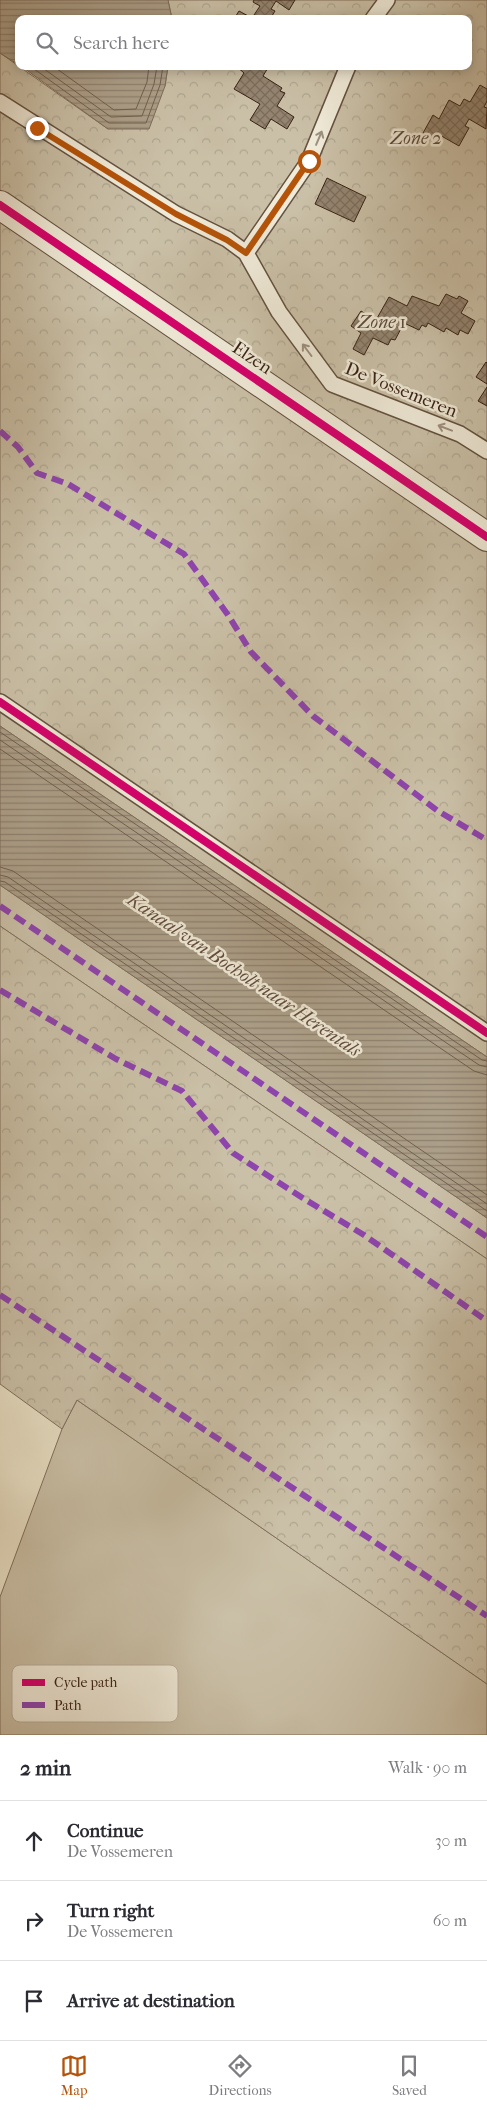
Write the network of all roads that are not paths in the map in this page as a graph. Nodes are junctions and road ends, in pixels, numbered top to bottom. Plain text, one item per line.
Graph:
1 (387, 0) edge
2 (376, 15) edge
3 (346, 70) edge
4 (0, 102) edge
5 (0, 205) edge
6 (246, 253) junction
7 (487, 452) edge
8 (487, 537) edge
9 (0, 702) edge
10 (487, 1033) edge

1 - 2 lane
6 -> 3 lane
4 - 6 lane, De Vossemeren
5 - 8 street, Elzen
7 -> 6 lane, De Vossemeren
9 - 10 lane

